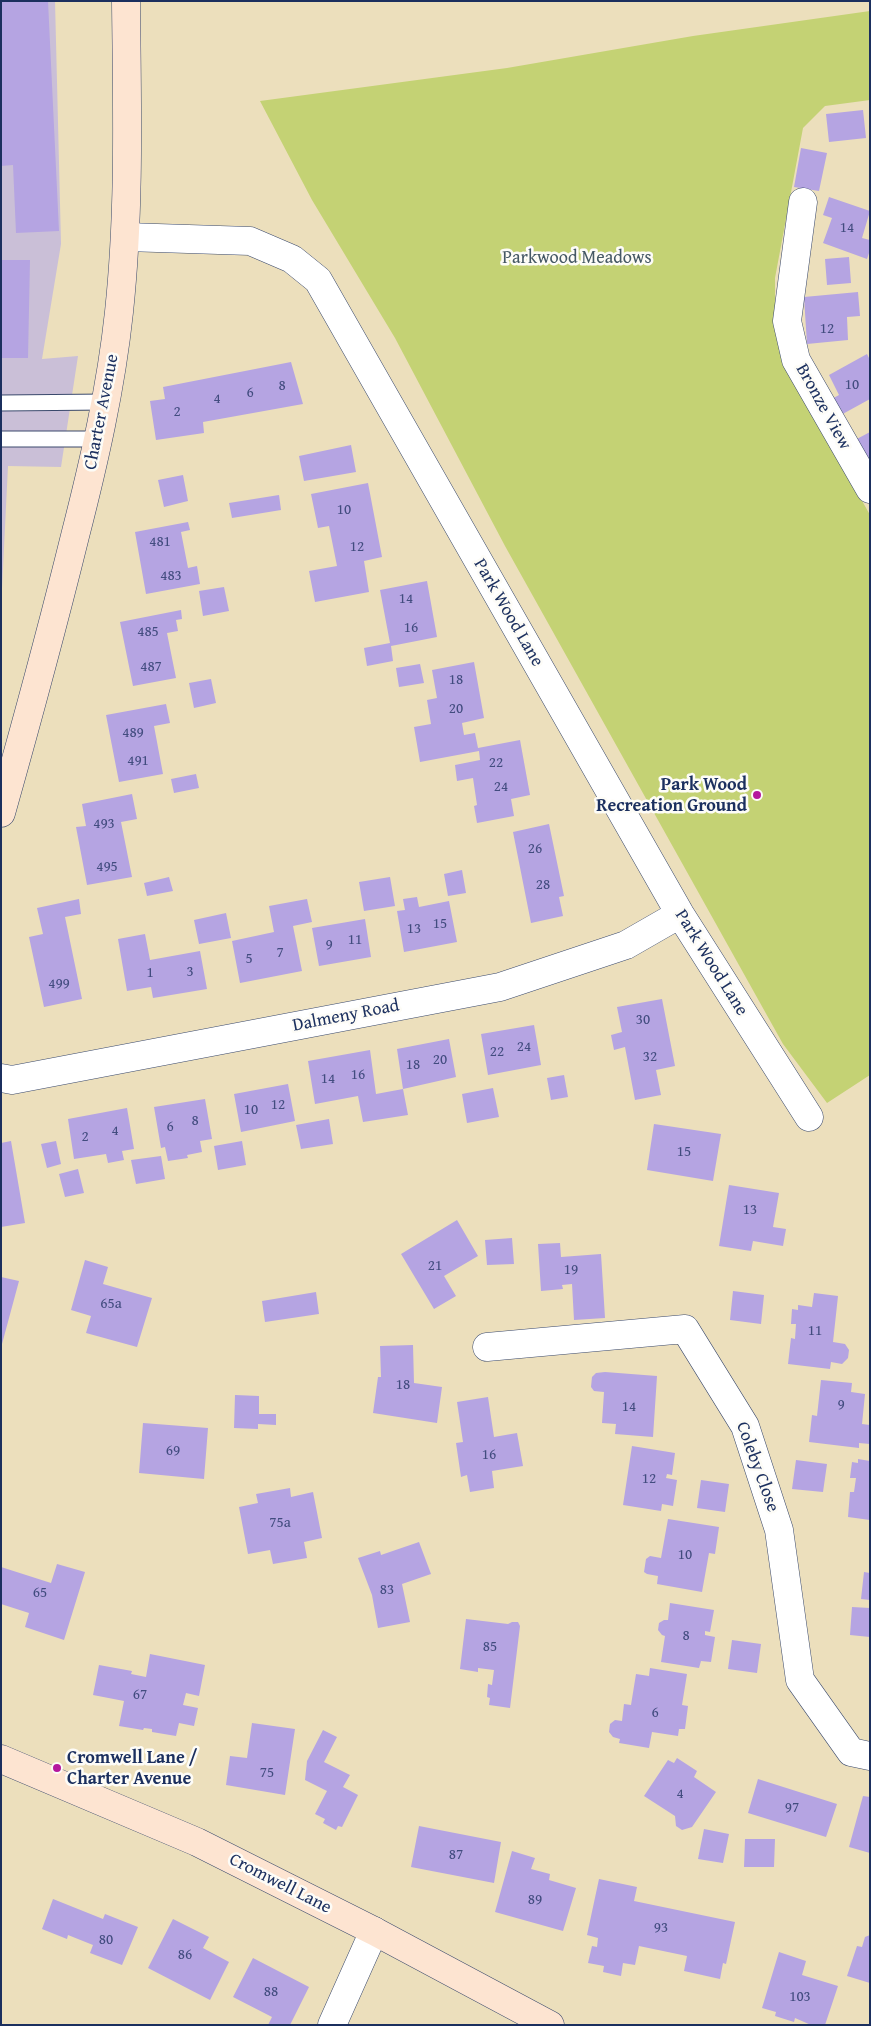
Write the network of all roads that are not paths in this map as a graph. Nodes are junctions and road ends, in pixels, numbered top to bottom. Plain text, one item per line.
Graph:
1 (126, 1) edge
2 (803, 202) dead end
3 (126, 236) junction
4 (107, 402) junction
5 (1, 403) edge
6 (1, 439) edge
7 (99, 439) junction
8 (870, 489) edge
9 (1, 813) edge
10 (680, 914) junction
11 (1, 1078) edge
12 (809, 1117) dead end
13 (487, 1347) dead end
14 (870, 1756) edge
15 (1, 1760) edge
16 (374, 1931) junction
17 (332, 2025) edge
18 (550, 2025) edge

1 - 3 street, Charter Avenue
2 - 8 street, Bronze View
3 - 4 street, Charter Avenue
3 - 10 street, Park Wood Lane
4 - 5 lane
4 - 7 street, Charter Avenue
6 - 7 lane
7 - 9 street, Charter Avenue
10 - 11 street, Dalmeny Road
10 - 12 street, Park Wood Lane
13 - 14 street, Coleby Close
15 - 16 street, Cromwell Lane
16 - 17 street
16 - 18 street, Cromwell Lane

